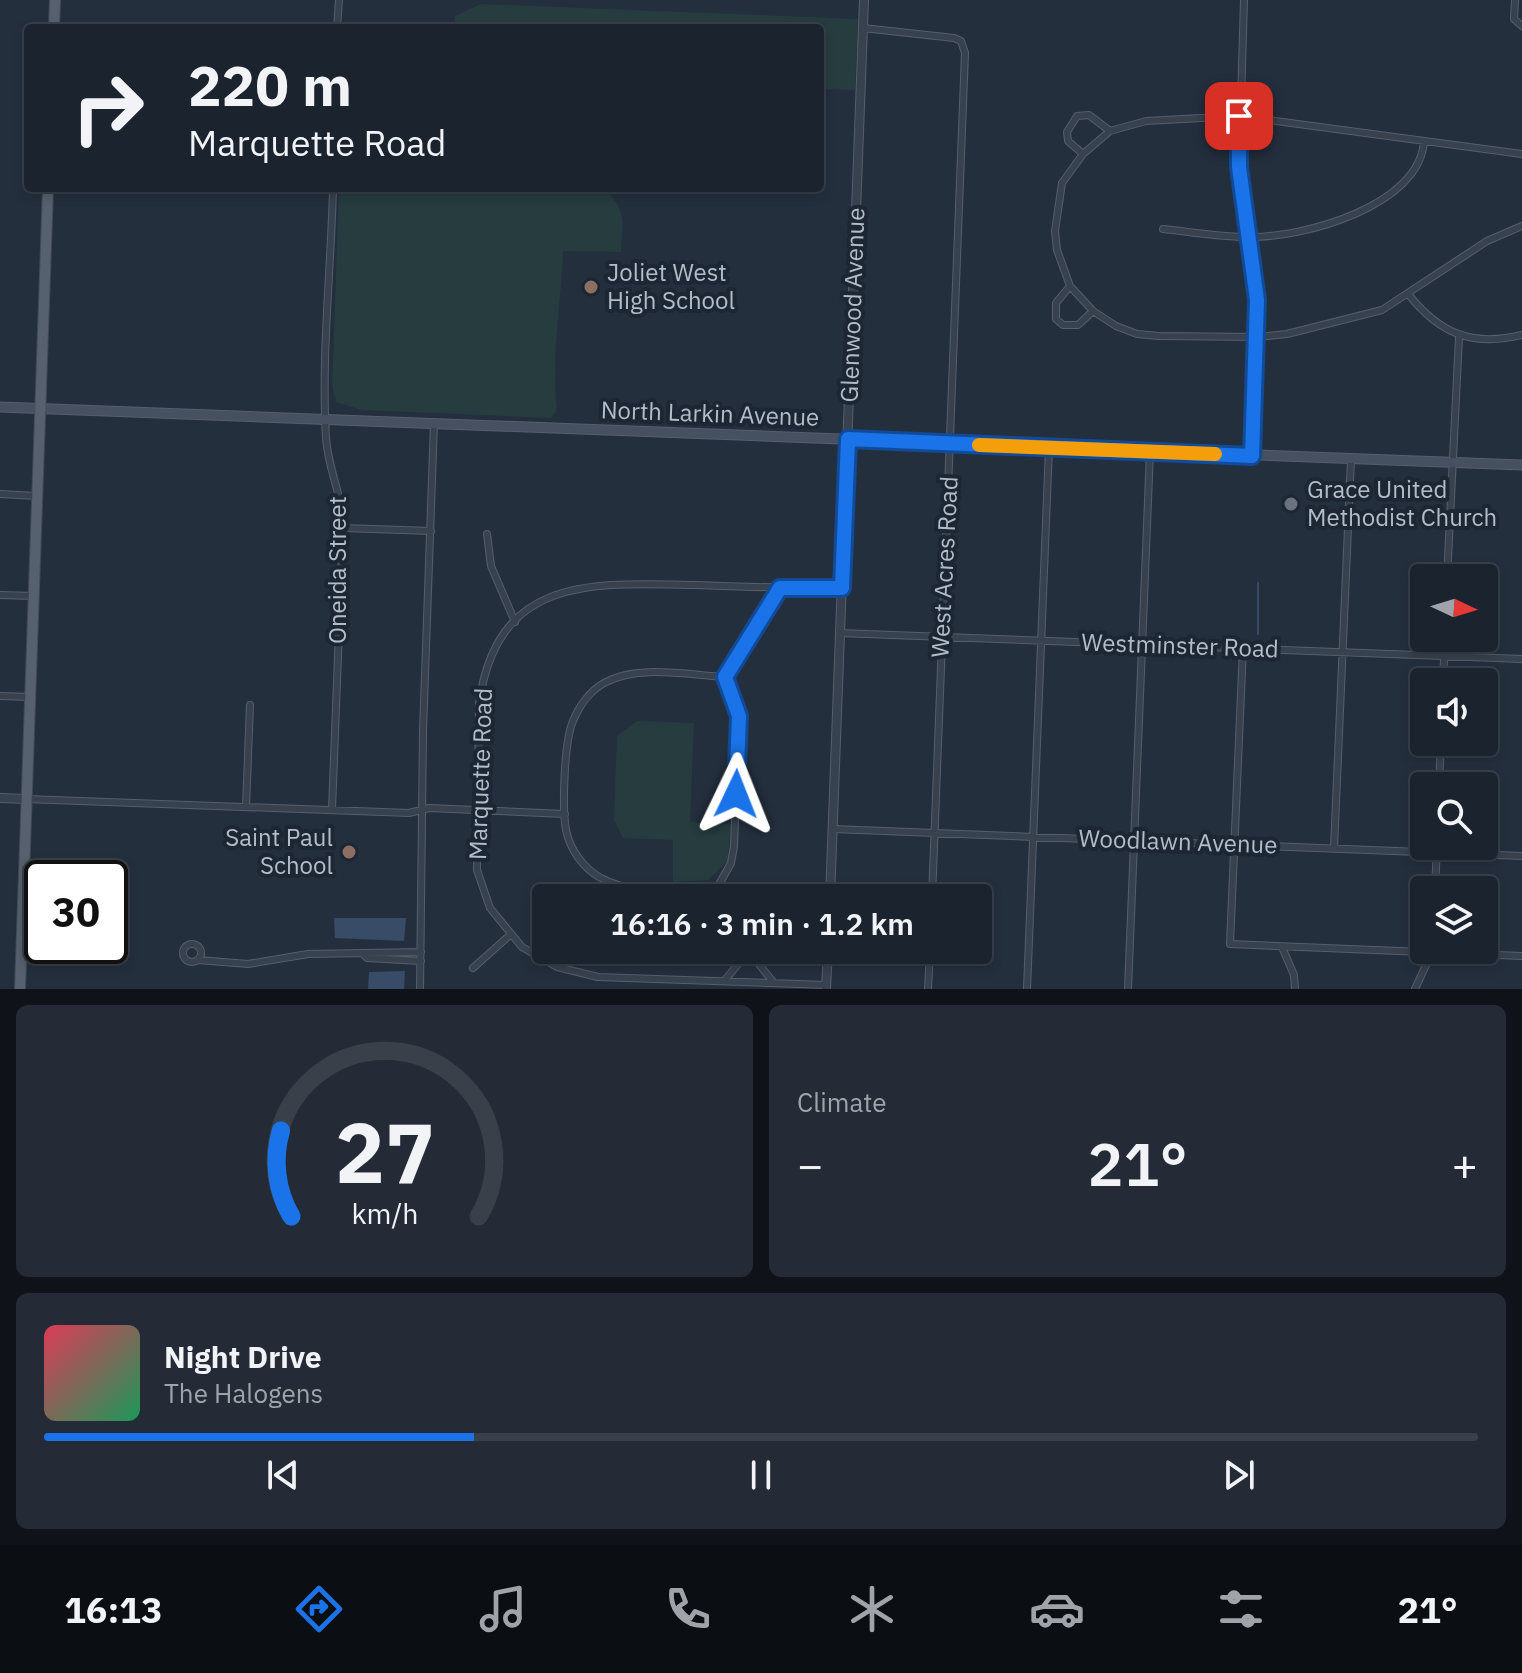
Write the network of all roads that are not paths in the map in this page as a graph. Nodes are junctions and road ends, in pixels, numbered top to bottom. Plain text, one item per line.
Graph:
1 (55, 0) edge
2 (339, 0) edge
3 (864, 0) edge
4 (1244, 0) edge
5 (1515, 0) edge
6 (54, 24) edge
7 (337, 24) edge
8 (1520, 25) edge
9 (863, 28) junction
10 (1239, 116) junction
11 (1110, 131) junction
12 (1424, 141) junction
13 (1083, 154) junction
14 (1522, 154) edge
15 (48, 192) edge
16 (333, 192) edge
17 (1522, 226) edge
18 (1163, 229) dead end
19 (1250, 237) junction
20 (1070, 286) junction
21 (1409, 295) junction
22 (1093, 311) junction
23 (1522, 335) edge
24 (1258, 337) junction
25 (1459, 337) junction
26 (0, 407) edge
27 (40, 410) junction
28 (325, 419) junction
29 (434, 423) junction
30 (848, 439) junction
31 (951, 444) junction
32 (1049, 448) junction
33 (1150, 452) junction
34 (1252, 456) junction
35 (1351, 459) junction
36 (1452, 463) junction
37 (1522, 465) edge
38 (0, 494) edge
39 (36, 496) junction
40 (343, 528) junction
41 (431, 531) junction
42 (487, 534) dead end
43 (1448, 564) edge
44 (780, 588) junction
45 (842, 588) junction
46 (0, 595) edge
47 (33, 596) junction
48 (515, 622) junction
49 (839, 633) junction
50 (942, 636) junction
51 (1041, 641) junction
52 (1142, 643) junction
53 (1243, 648) junction
54 (1342, 652) junction
55 (1444, 652) edge
56 (1444, 656) junction
57 (1522, 659) edge
58 (1444, 668) edge
59 (725, 677) junction
60 (0, 696) edge
61 (30, 697) junction
62 (250, 705) dead end
63 (0, 798) edge
64 (26, 799) junction
65 (246, 807) junction
66 (332, 810) junction
67 (422, 810) junction
68 (477, 810) junction
69 (565, 814) junction
70 (833, 829) junction
71 (934, 833) junction
72 (1033, 837) junction
73 (1134, 840) junction
74 (1235, 845) junction
75 (1334, 848) junction
76 (1410, 849) edge
77 (1498, 854) edge
78 (1522, 856) edge
79 (618, 884) edge
80 (719, 884) edge
81 (831, 884) edge
82 (932, 884) edge
83 (510, 935) junction
84 (1282, 947) junction
85 (1410, 950) edge
86 (1498, 955) edge
87 (421, 956) junction
88 (1522, 956) edge
89 (198, 960) dead end
90 (738, 964) edge
91 (757, 964) edge
92 (827, 964) edge
93 (929, 964) edge
94 (1427, 964) edge
95 (473, 968) dead end
96 (628, 977) junction
97 (725, 980) junction
98 (773, 983) junction
99 (826, 987) edge
100 (20, 989) edge
101 (420, 989) edge
102 (628, 989) edge
103 (928, 989) edge
104 (1027, 989) edge
105 (1128, 989) edge
106 (1295, 989) edge
107 (1415, 989) edge

1 - 6 main road
2 - 7 street
3 - 9 street, Glenwood Avenue
4 - 10 street
5 - 8 street
9 - 30 street, Glenwood Avenue
9 - 31 street, West Acres Road
10 - 11 street
10 - 12 street
10 - 19 street
11 - 13 street
11 - 13 street
12 - 14 street
12 - 19 street
13 - 20 street
15 - 27 main road
16 - 28 street, Oneida Street
17 - 21 street
18 - 19 street
19 - 24 street
20 - 22 street
20 - 22 street
21 - 24 street
21 - 25 street
22 - 24 street
23 - 25 street
24 - 34 street
25 - 36 street
26 - 27 main road, North Larkin Avenue
27 - 28 main road, North Larkin Avenue
27 - 39 main road
28 - 29 main road, North Larkin Avenue
28 - 40 street, Oneida Street
29 - 30 main road, North Larkin Avenue
29 - 41 street
30 - 31 main road, North Larkin Avenue
30 - 45 street, Glenwood Avenue
31 - 32 main road, North Larkin Avenue
31 - 50 street, West Acres Road
32 - 33 main road, North Larkin Avenue
32 - 51 street
33 - 34 main road, North Larkin Avenue
33 - 52 street
34 - 35 main road, North Larkin Avenue
35 - 36 main road, North Larkin Avenue
35 - 54 street
36 - 37 main road, North Larkin Avenue
36 - 43 street
38 - 39 street
39 - 47 main road
40 - 41 street
40 - 66 street, Oneida Street
41 - 67 street
42 - 48 street
44 - 45 street, Marquette Road
44 - 48 street, Marquette Road
44 - 59 street
45 - 49 street, Glenwood Avenue
46 - 47 street
47 - 61 main road
48 - 68 street, Marquette Road
49 - 50 street, Westminster Road
49 - 70 street, Glenwood Avenue
50 - 51 street, Westminster Road
50 - 71 street, West Acres Road
51 - 52 street, Westminster Road
51 - 72 street
52 - 53 street, Westminster Road
52 - 73 street
53 - 54 street, Westminster Road
53 - 74 street
54 - 56 street, Westminster Road
54 - 75 street
55 - 56 street
56 - 57 street, Westminster Road
56 - 58 street
59 - 69 street
59 - 80 street
60 - 61 street
61 - 64 main road
62 - 65 street
63 - 64 street
64 - 65 street
64 - 100 main road
65 - 66 street
66 - 67 street
67 - 68 street
67 - 87 street
68 - 69 street
68 - 83 street, Marquette Road
69 - 79 street
70 - 71 street, Woodlawn Avenue
70 - 81 street, Glenwood Avenue
71 - 72 street, Woodlawn Avenue
71 - 82 street, West Acres Road
72 - 73 street, Woodlawn Avenue
72 - 104 street
73 - 74 street, Woodlawn Avenue
73 - 105 street
74 - 75 street, Woodlawn Avenue
74 - 84 street
75 - 76 street, Woodlawn Avenue
77 - 78 street, Woodlawn Avenue
83 - 95 street
83 - 96 street, Marquette Road
84 - 85 street
84 - 106 street
86 - 88 street
87 - 89 street
87 - 101 street
90 - 97 street
91 - 98 street
92 - 99 street
93 - 103 street
94 - 107 street
96 - 97 street, Marquette Road
96 - 102 street
97 - 98 street, Marquette Road
98 - 99 street, Marquette Road

